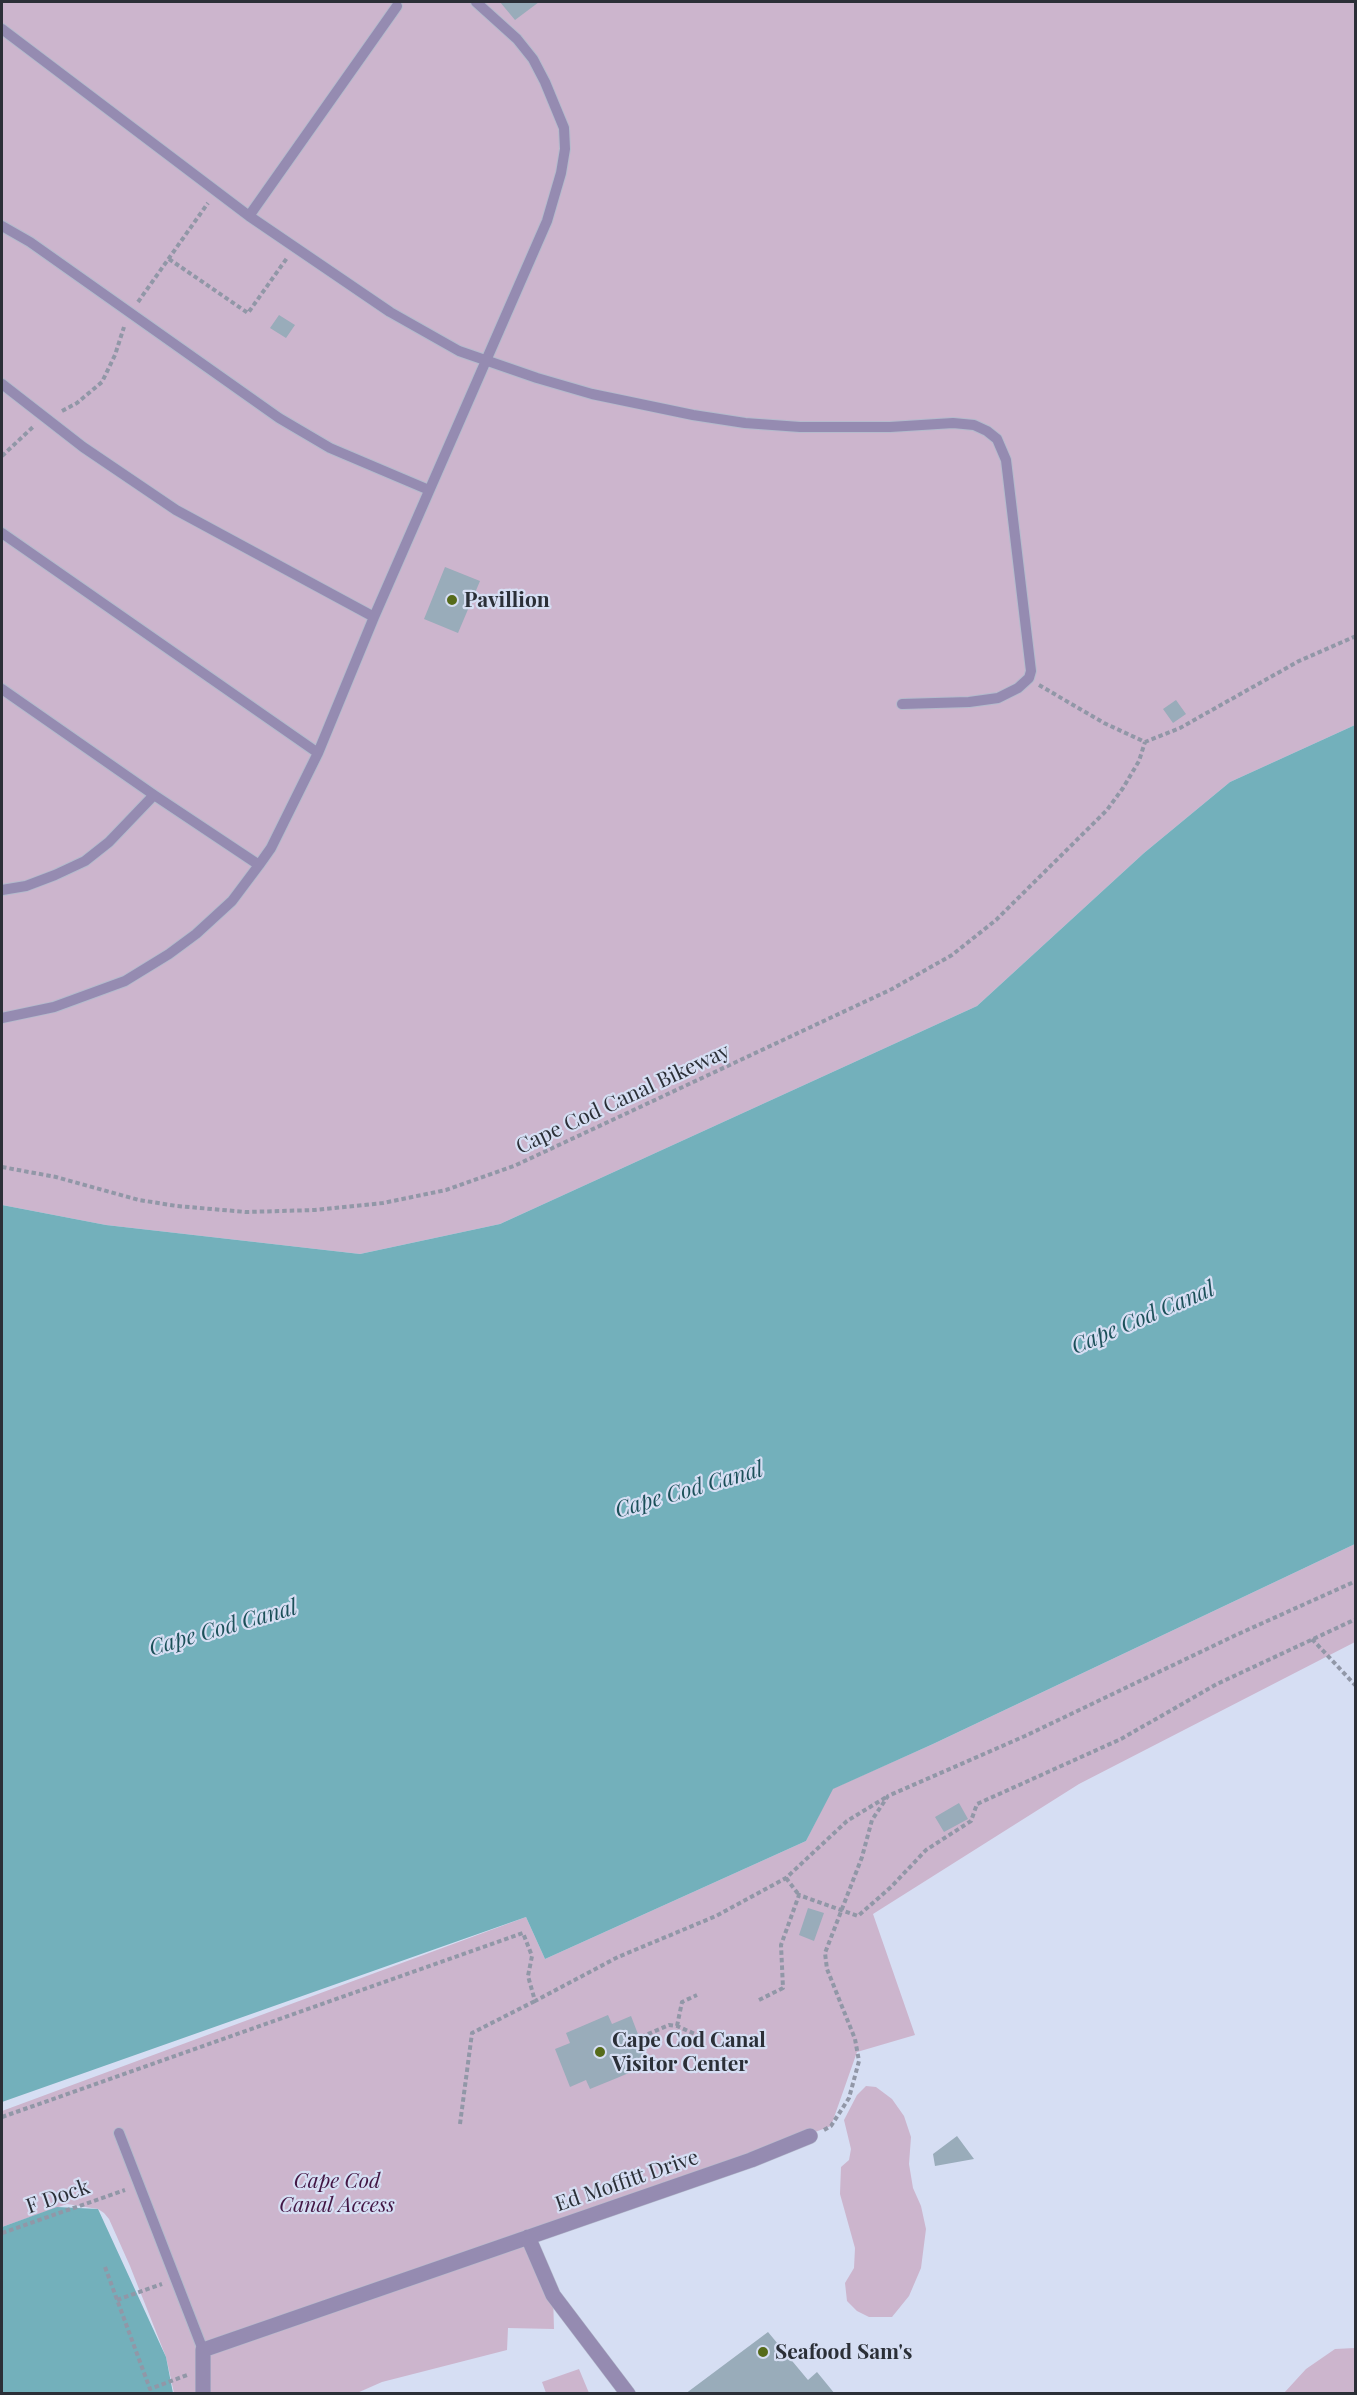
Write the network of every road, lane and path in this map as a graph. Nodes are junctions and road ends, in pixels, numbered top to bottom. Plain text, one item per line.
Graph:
1 (476, 2) edge
2 (397, 6) dead end
3 (2, 29) edge
4 (216, 193) junction
5 (249, 216) junction
6 (2, 225) edge
7 (295, 247) junction
8 (169, 259) junction
9 (130, 313) junction
10 (486, 362) junction
11 (2, 384) edge
12 (46, 420) junction
13 (2, 456) edge
14 (429, 490) junction
15 (2, 532) edge
16 (374, 617) junction
17 (1356, 636) edge
18 (1029, 678) junction
19 (2, 689) edge
20 (902, 704) dead end
21 (1145, 742) junction
22 (318, 753) junction
23 (154, 795) junction
24 (259, 865) junction
25 (2, 890) edge
26 (2, 1007) edge
27 (6, 1017) edge
28 (2, 1167) edge
29 (1356, 1581) edge
30 (1356, 1619) edge
31 (1312, 1639) junction
32 (1356, 1686) edge
33 (888, 1796) junction
34 (786, 1878) junction
35 (799, 1895) junction
36 (841, 1910) junction
37 (697, 1995) dead end
38 (759, 2000) dead end
39 (535, 2001) junction
40 (677, 2025) junction
41 (641, 2037) dead end
42 (705, 2038) dead end
43 (2, 2117) edge
44 (460, 2124) dead end
45 (118, 2133) dead end
46 (810, 2136) joint
47 (125, 2190) dead end
48 (2, 2233) edge
49 (528, 2237) junction
50 (105, 2267) dead end
51 (167, 2283) dead end
52 (117, 2300) junction
53 (203, 2350) junction
54 (195, 2372) dead end
55 (203, 2394) edge
56 (628, 2394) edge

1 - 10 lane
2 - 5 lane
3 - 4 lane
4 - 5 lane
4 - 8 path
5 - 7 lane
6 - 9 lane
7 - 8 path
7 - 10 lane
8 - 9 path
9 - 12 path
9 - 14 lane
10 - 14 lane
10 - 18 lane
11 - 12 lane
12 - 13 path
12 - 16 lane
14 - 16 lane
15 - 22 lane
16 - 22 lane
17 - 21 path
18 - 20 lane
18 - 21 path
19 - 23 lane
21 - 28 path, Cape Cod Canal Bikeway
22 - 24 lane
23 - 24 lane
23 - 25 lane
24 - 27 lane
26 - 27 lane
29 - 33 path
30 - 31 path
31 - 32 path
31 - 36 path
33 - 34 path
33 - 36 path
34 - 35 path
34 - 39 path
35 - 36 path
35 - 38 path
36 - 46 path
37 - 40 path
39 - 43 path
39 - 44 path
40 - 41 path
40 - 42 path
45 - 53 lane
46 - 49 street, Ed Moffitt Drive
47 - 48 path, F Dock
49 - 53 street, Ed Moffitt Drive
49 - 56 street
50 - 52 path
51 - 52 path
52 - 54 path
53 - 55 street

